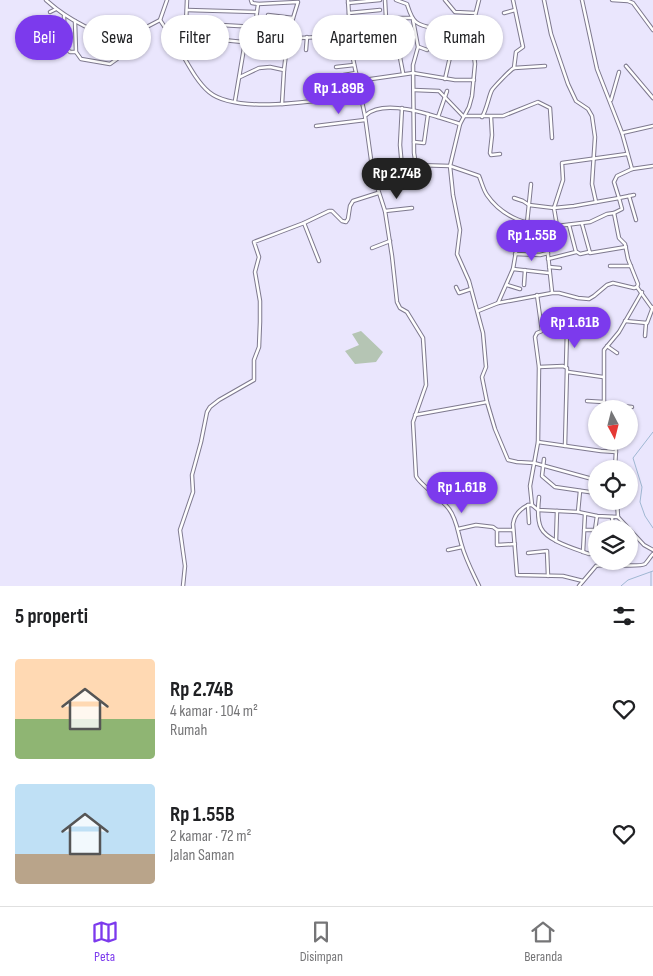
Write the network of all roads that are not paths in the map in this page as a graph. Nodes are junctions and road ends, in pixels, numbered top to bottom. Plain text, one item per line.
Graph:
1 (46, 0) edge
2 (168, 0) edge
3 (187, 0) edge
4 (251, 0) edge
5 (301, 0) edge
6 (380, 0) edge
7 (385, 0) edge
8 (396, 0) edge
9 (445, 0) edge
10 (479, 0) edge
11 (514, 0) edge
12 (544, 0) edge
13 (582, 0) edge
14 (612, 0) edge
15 (628, 0) edge
16 (298, 2) junction
17 (348, 2) edge
18 (258, 4) junction
19 (56, 9) junction
20 (187, 10) junction
21 (380, 10) dead end
22 (515, 10) junction
23 (50, 12) dead end
24 (257, 12) junction
25 (348, 13) joint
26 (476, 13) joint
27 (504, 13) dead end
28 (63, 15) edge
29 (187, 15) edge
30 (257, 15) edge
31 (294, 15) edge
32 (385, 15) edge
33 (411, 15) edge
34 (160, 20) joint
35 (75, 22) joint
36 (151, 24) edge
37 (83, 26) edge
38 (415, 30) edge
39 (653, 30) edge
40 (307, 37) junction
41 (312, 37) edge
42 (302, 38) edge
43 (418, 47) junction
44 (425, 49) edge
45 (306, 50) dead end
46 (76, 52) joint
47 (83, 59) edge
48 (86, 60) edge
49 (116, 60) edge
50 (187, 60) edge
51 (242, 60) edge
52 (285, 60) edge
53 (353, 60) edge
54 (400, 60) edge
55 (449, 60) edge
56 (474, 60) edge
57 (354, 65) junction
58 (545, 66) dead end
59 (626, 66) dead end
60 (336, 67) dead end
61 (514, 68) junction
62 (284, 70) junction
63 (619, 72) dead end
64 (356, 73) junction
65 (413, 73) junction
66 (403, 74) junction
67 (240, 77) junction
68 (446, 79) junction
69 (341, 80) dead end
70 (474, 80) junction
71 (357, 81) junction
72 (320, 82) dead end
73 (414, 90) junction
74 (448, 91) dead end
75 (362, 95) junction
76 (446, 98) junction
77 (653, 98) edge
78 (324, 100) junction
79 (235, 101) junction
80 (610, 101) junction
81 (282, 105) junction
82 (402, 108) junction
83 (414, 111) junction
84 (428, 114) junction
85 (365, 116) junction
86 (438, 116) junction
87 (464, 116) junction
88 (482, 117) junction
89 (491, 117) junction
90 (365, 120) junction
91 (460, 124) junction
92 (316, 126) dead end
93 (653, 126) edge
94 (622, 133) junction
95 (552, 138) dead end
96 (414, 142) junction
97 (500, 154) dead end
98 (626, 154) junction
99 (594, 158) junction
100 (416, 166) junction
101 (450, 166) junction
102 (653, 166) edge
103 (402, 167) junction
104 (632, 169) junction
105 (373, 174) junction
106 (531, 184) dead end
107 (378, 193) junction
108 (634, 195) dead end
109 (629, 196) junction
110 (514, 198) dead end
111 (619, 198) junction
112 (596, 202) junction
113 (529, 205) junction
114 (412, 208) dead end
115 (554, 208) junction
116 (385, 211) junction
117 (614, 212) junction
118 (636, 220) dead end
119 (304, 222) junction
120 (525, 223) junction
121 (582, 224) junction
122 (569, 225) junction
123 (557, 226) junction
124 (545, 227) junction
125 (558, 234) dead end
126 (390, 241) junction
127 (626, 247) junction
128 (372, 248) dead end
129 (576, 252) junction
130 (589, 252) junction
131 (548, 253) junction
132 (515, 254) junction
133 (548, 259) junction
134 (319, 261) dead end
135 (610, 266) dead end
136 (631, 266) junction
137 (549, 267) junction
138 (560, 268) dead end
139 (514, 269) junction
140 (525, 270) junction
141 (549, 273) junction
142 (507, 285) junction
143 (524, 285) dead end
144 (637, 286) junction
145 (456, 287) dead end
146 (471, 289) junction
147 (520, 289) dead end
148 (552, 292) junction
149 (642, 292) junction
150 (537, 295) junction
151 (498, 303) junction
152 (653, 307) edge
153 (478, 311) junction
154 (625, 321) junction
155 (646, 323) junction
156 (566, 331) dead end
157 (645, 336) dead end
158 (607, 346) junction
159 (618, 353) dead end
160 (566, 366) junction
161 (539, 367) junction
162 (568, 372) junction
163 (603, 377) junction
164 (604, 400) edge
165 (487, 402) junction
166 (415, 415) junction
167 (538, 442) junction
168 (565, 446) junction
169 (616, 452) joint
170 (544, 459) dead end
171 (616, 460) edge
172 (534, 463) junction
173 (544, 466) junction
174 (588, 478) edge
175 (580, 490) junction
176 (588, 492) edge
177 (539, 497) dead end
178 (528, 505) junction
179 (532, 505) junction
180 (538, 510) junction
181 (618, 510) edge
182 (558, 511) junction
183 (578, 512) junction
184 (584, 514) junction
185 (597, 516) junction
186 (612, 517) junction
187 (618, 517) junction
188 (612, 520) edge
189 (529, 523) dead end
190 (458, 529) junction
191 (496, 530) junction
192 (513, 530) junction
193 (584, 530) junction
194 (556, 541) junction
195 (514, 544) junction
196 (462, 547) junction
197 (448, 550) dead end
198 (653, 550) edge
199 (583, 552) junction
200 (528, 553) dead end
201 (588, 554) edge
202 (653, 554) edge
203 (638, 566) edge
204 (593, 570) edge
205 (548, 576) junction
206 (583, 581) junction
207 (183, 586) edge
208 (479, 586) edge
209 (579, 586) edge

1 - 19 street
2 - 34 street
3 - 20 street
4 - 18 street
5 - 16 street
6 - 17 street
7 - 32 street
8 - 33 street
9 - 26 street
10 - 26 street
11 - 22 street
12 - 99 street
13 - 80 street
14 - 15 street
15 - 39 street
16 - 18 street
16 - 31 street
17 - 25 street
18 - 24 street
19 - 23 street
19 - 28 street
20 - 24 street
20 - 29 street
21 - 25 street
22 - 27 street
22 - 61 street
24 - 30 street
34 - 36 street
35 - 37 street
35 - 46 street
38 - 43 street
40 - 41 street
40 - 42 street
40 - 45 street
43 - 44 street
43 - 65 street
46 - 47 street
48 - 49 street
50 - 79 street
51 - 67 street
52 - 62 street
53 - 57 street
54 - 66 street
55 - 68 street
56 - 70 street
57 - 60 street
57 - 64 street
58 - 61 street
59 - 77 street
61 - 88 street
62 - 67 street
62 - 81 street
63 - 80 street
64 - 69 street
64 - 71 street
65 - 66 street
65 - 68 street
65 - 73 street
66 - 71 street
67 - 79 street
68 - 70 street
70 - 87 street
71 - 75 street
72 - 78 street
73 - 76 street
73 - 83 street
74 - 76 street
75 - 78 street
75 - 85 street
76 - 86 street
76 - 87 street
78 - 81 street
79 - 81 street
80 - 94 street
82 - 83 street
82 - 85 street
82 - 103 street
83 - 84 street
83 - 96 street
84 - 86 street
84 - 96 street
85 - 90 street
86 - 91 street
87 - 88 street
87 - 91 street
88 - 89 street
89 - 95 street
89 - 97 street
90 - 92 street
90 - 105 street
91 - 101 street
93 - 94 street
94 - 98 street
96 - 100 street
98 - 99 street
98 - 104 street
99 - 112 street
99 - 115 street
100 - 101 street
100 - 103 street
101 - 120 street
101 - 146 street
102 - 104 street
103 - 105 street
104 - 111 street
105 - 107 street
106 - 113 street
107 - 116 street
107 - 119 street
108 - 109 street
109 - 111 street
109 - 118 street
110 - 113 street
111 - 112 street
111 - 117 street
112 - 115 street
113 - 115 street
113 - 120 street
114 - 116 street
115 - 123 street
116 - 126 street
117 - 121 street
117 - 127 street
119 - 134 street
119 - 207 street
120 - 124 street
120 - 132 street
121 - 122 street
121 - 130 street
122 - 123 street
122 - 129 street
123 - 124 street
123 - 125 street
124 - 131 street
126 - 128 street
126 - 166 street
127 - 130 street
127 - 136 street
129 - 130 street
129 - 133 street
131 - 132 street
131 - 133 street
132 - 139 street
133 - 137 street
135 - 136 street
136 - 144 street
137 - 138 street
137 - 141 street
139 - 140 street
139 - 142 street
140 - 141 street
140 - 143 street
141 - 148 street
142 - 147 street
142 - 151 street
144 - 148 street
144 - 149 street
145 - 146 street
146 - 153 street
148 - 150 street
149 - 152 street
149 - 154 street
150 - 151 street
150 - 161 street
151 - 153 street
152 - 155 street
153 - 165 street
154 - 155 street
154 - 158 street
155 - 157 street
156 - 160 street
158 - 159 street
158 - 163 street
160 - 161 street
160 - 162 street
161 - 167 street
162 - 163 street
162 - 168 street
163 - 164 street
165 - 166 street
165 - 172 street
166 - 190 street
167 - 168 street
167 - 172 street
168 - 169 street
169 - 171 street
170 - 173 street
172 - 173 street
172 - 179 street
173 - 174 street
173 - 175 street
175 - 176 street
175 - 183 street
177 - 180 street
178 - 179 street
178 - 189 street
178 - 192 street
179 - 180 street
180 - 182 street
180 - 194 street
181 - 187 street
182 - 183 street
182 - 194 street
183 - 184 street
184 - 185 street
184 - 193 street
185 - 186 street
185 - 193 street
186 - 187 street
186 - 188 street
187 - 198 street
190 - 191 street
190 - 196 street
191 - 192 street
191 - 195 street
192 - 195 street
193 - 199 street
194 - 199 street
195 - 205 street
196 - 197 street
196 - 208 street
199 - 201 street
200 - 205 street
202 - 203 street
204 - 206 street
205 - 206 street
206 - 209 street

